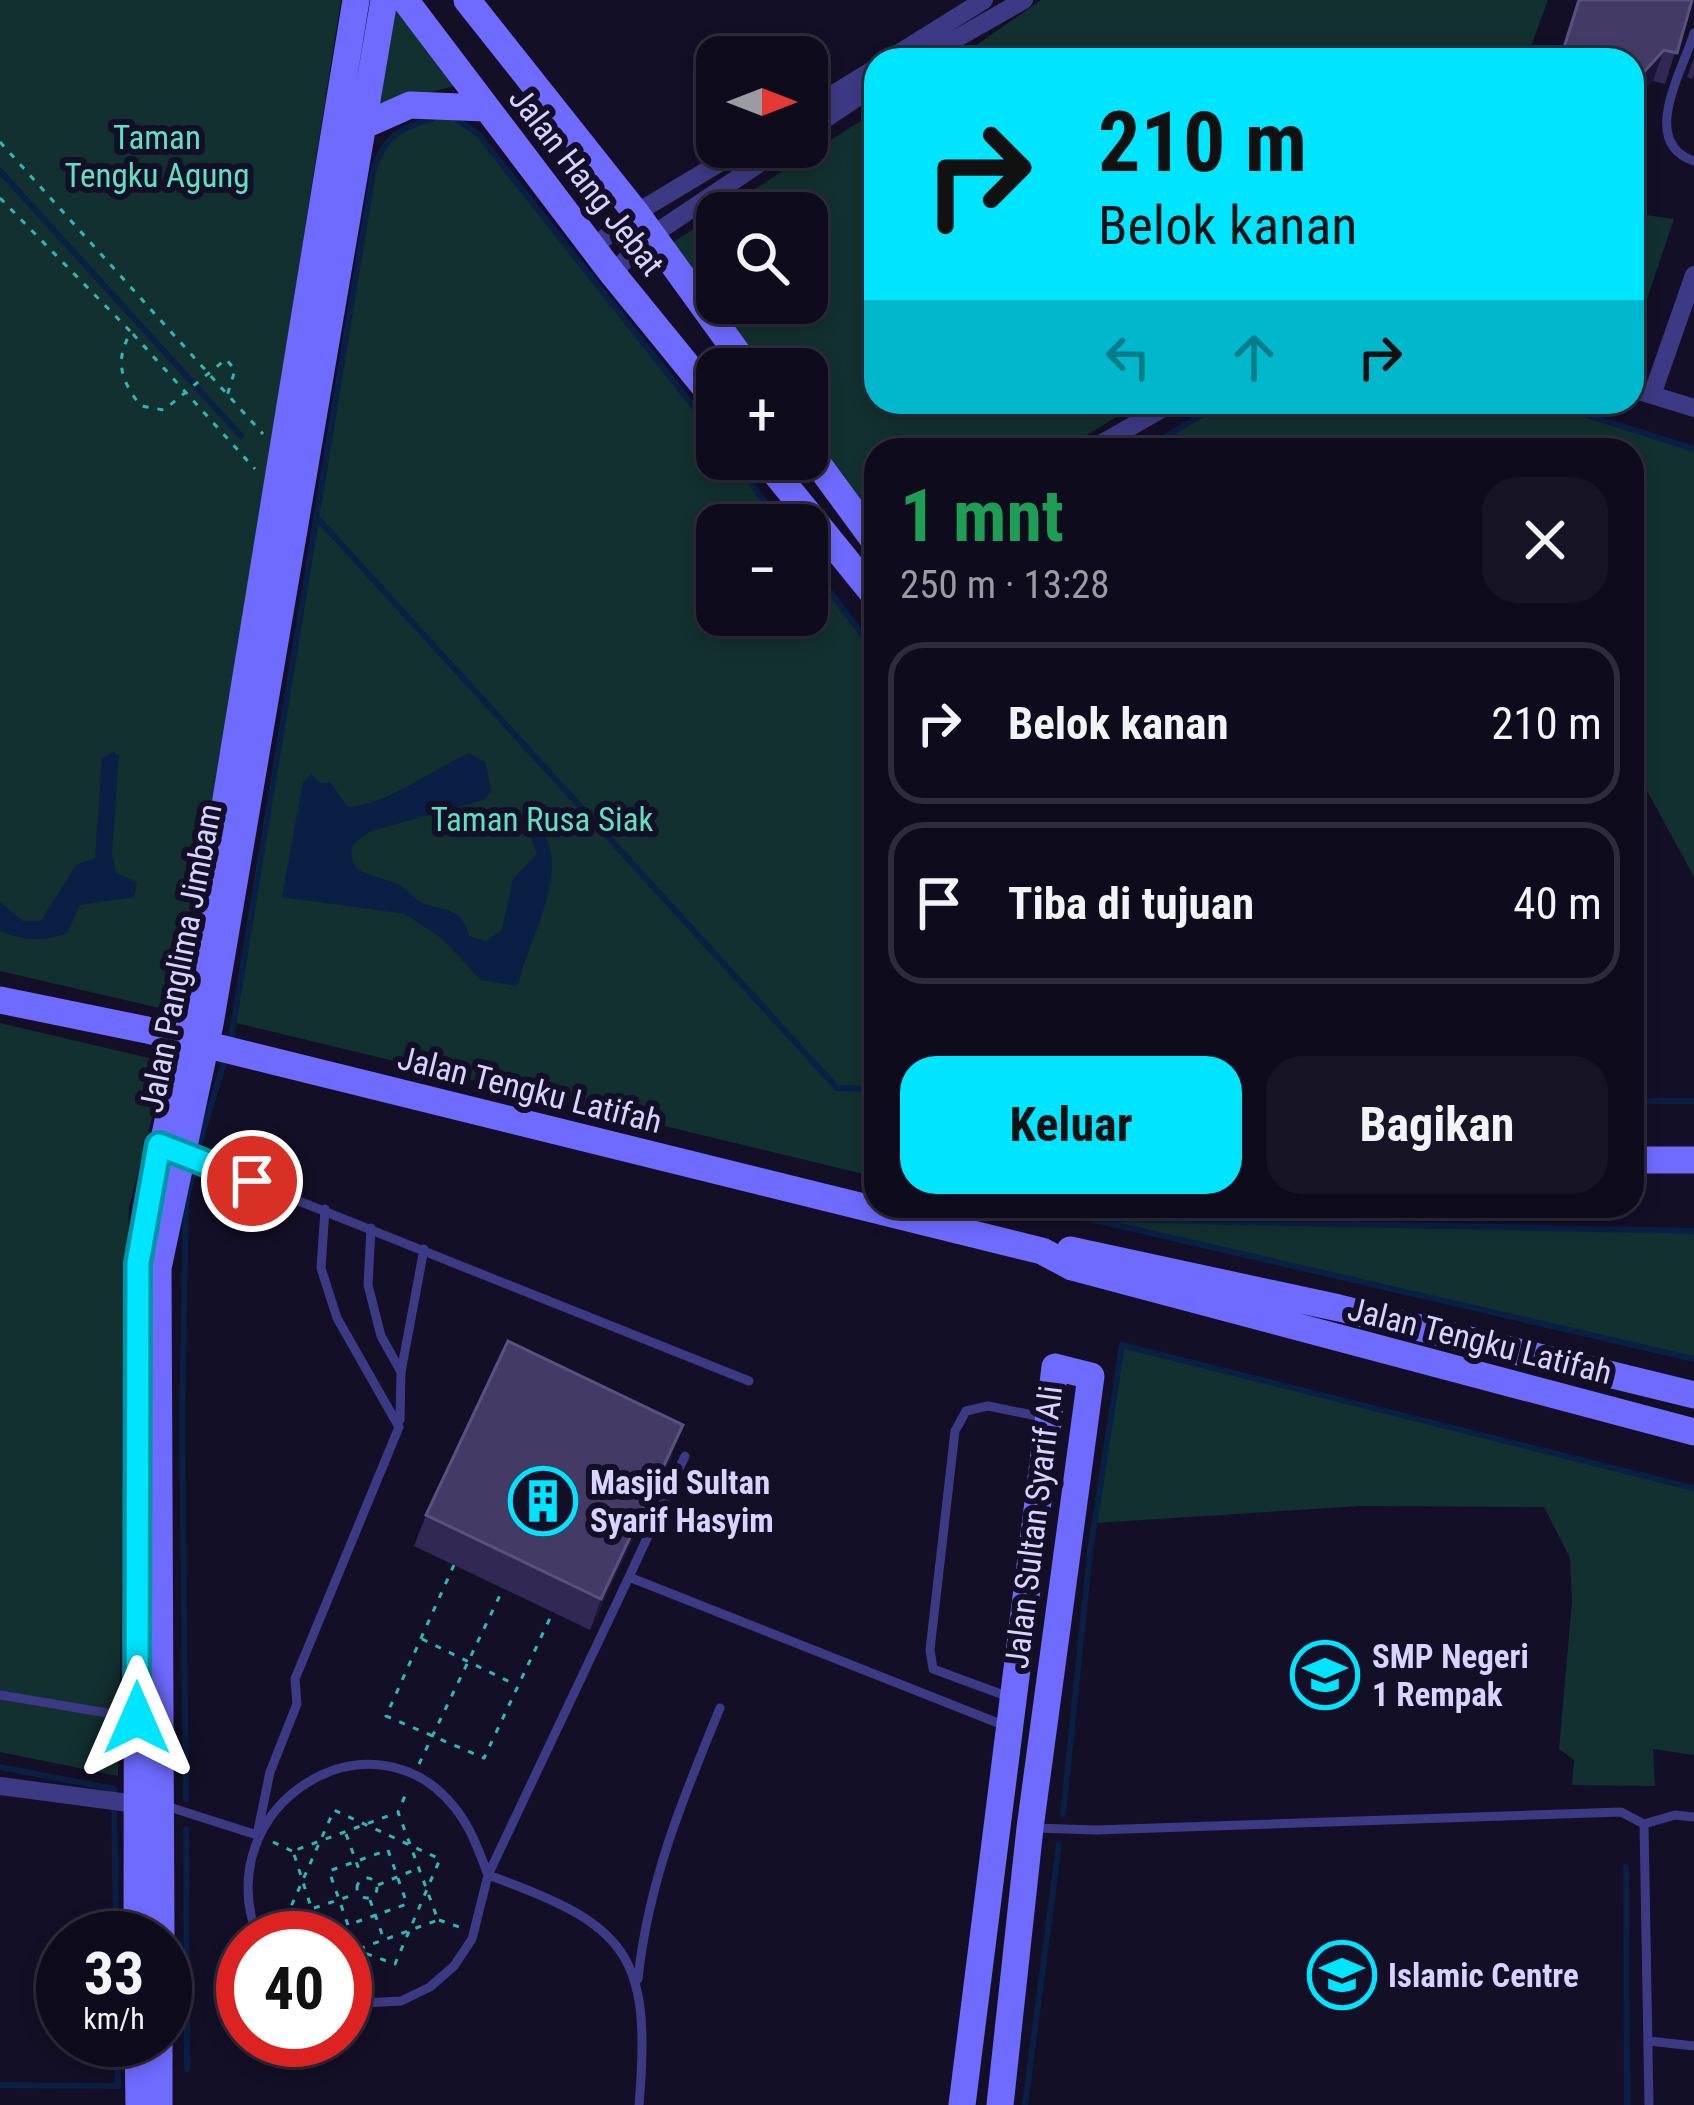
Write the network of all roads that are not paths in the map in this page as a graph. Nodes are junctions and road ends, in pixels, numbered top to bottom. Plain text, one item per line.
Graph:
1 (356, 0) edge
2 (385, 0) edge
3 (405, 0) edge
4 (467, 0) edge
5 (984, 0) edge
6 (1024, 0) edge
7 (1694, 33) edge
8 (907, 48) edge
9 (940, 48) edge
10 (864, 75) edge
11 (864, 93) edge
12 (828, 97) edge
13 (485, 108) junction
14 (828, 117) edge
15 (365, 124) junction
16 (1694, 161) edge
17 (718, 168) edge
18 (746, 168) edge
19 (644, 224) junction
20 (592, 248) junction
21 (612, 274) junction
22 (1694, 275) edge
23 (734, 348) edge
24 (696, 376) edge
25 (1644, 392) edge
26 (1652, 394) junction
27 (1694, 408) edge
28 (1153, 414) edge
29 (1111, 438) edge
30 (828, 477) edge
31 (782, 480) edge
32 (864, 526) edge
33 (864, 573) edge
34 (0, 1000) edge
35 (169, 1149) junction
36 (1644, 1160) edge
37 (1694, 1160) edge
38 (864, 1207) edge
39 (325, 1209) junction
40 (908, 1218) edge
41 (371, 1228) junction
42 (424, 1250) junction
43 (1042, 1251) junction
44 (401, 1372) junction
45 (749, 1382) dead end
46 (1694, 1395) edge
47 (1047, 1418) junction
48 (400, 1427) junction
49 (1694, 1432) edge
50 (685, 1456) dead end
51 (629, 1577) junction
52 (0, 1695) edge
53 (719, 1708) dead end
54 (1010, 1713) junction
55 (137, 1718) junction
56 (0, 1786) edge
57 (149, 1805) junction
58 (1694, 1816) edge
59 (1644, 1824) junction
60 (1030, 1828) junction
61 (257, 1835) junction
62 (488, 1875) junction
63 (139, 1911) edge
64 (159, 1911) edge
65 (248, 1911) edge
66 (638, 1979) junction
67 (372, 2003) edge
68 (1649, 2041) junction
69 (1694, 2046) edge
70 (138, 2067) edge
71 (160, 2067) edge
72 (139, 2105) edge
73 (159, 2105) edge
74 (639, 2105) edge
75 (962, 2105) edge
76 (1000, 2105) edge
77 (1649, 2105) edge

1 - 35 street, Jalan Panglima Jimbam
2 - 15 street, Jalan Panglima Jimbam
3 - 13 street, Jalan Hang Jebat
4 - 19 street, Jalan Hang Jebat
5 - 8 street
6 - 9 street
7 - 16 lane
10 - 12 street
11 - 14 street
13 - 15 street
13 - 20 street, Jalan Hang Jebat
15 - 35 street, Jalan Panglima Jimbam
17 - 19 street
18 - 19 street
19 - 20 street
19 - 21 street
19 - 23 street, Jalan Hang Jebat
20 - 21 street, Jalan Hang Jebat
21 - 24 street, Jalan Hang Jebat
22 - 26 street
25 - 26 street
26 - 27 street
28 - 29 street
30 - 32 street
31 - 33 street
34 - 38 street, Jalan Tengku Latifah
35 - 39 lane
35 - 55 street, Jalan Panglima Jimbam
35 - 57 street, Jalan Panglima Jimbam
36 - 37 street
39 - 41 lane
39 - 48 lane
40 - 43 street, Jalan Tengku Latifah
41 - 42 lane
41 - 44 lane
42 - 44 lane
42 - 45 lane
43 - 46 street, Jalan Tengku Latifah
43 - 49 street, Jalan Tengku Latifah
44 - 48 lane
47 - 54 street, Jalan Sultan Syarif Ali
47 - 54 lane
47 - 60 street, Jalan Sultan Syarif Ali
48 - 61 lane
50 - 51 lane
51 - 54 lane
51 - 62 lane
52 - 55 lane
53 - 66 lane
54 - 75 street, Jalan Sultan Syarif Ali
55 - 57 street, Jalan Panglima Jimbam
56 - 57 street
57 - 61 lane
57 - 63 street, Jalan Panglima Jimbam
57 - 64 street, Jalan Panglima Jimbam
58 - 59 lane
59 - 60 lane
59 - 68 lane
60 - 76 street, Jalan Sultan Syarif Ali
61 - 62 lane
61 - 65 lane
62 - 66 lane
62 - 67 lane
66 - 74 lane
68 - 69 lane
68 - 77 lane
70 - 72 street
71 - 73 street

